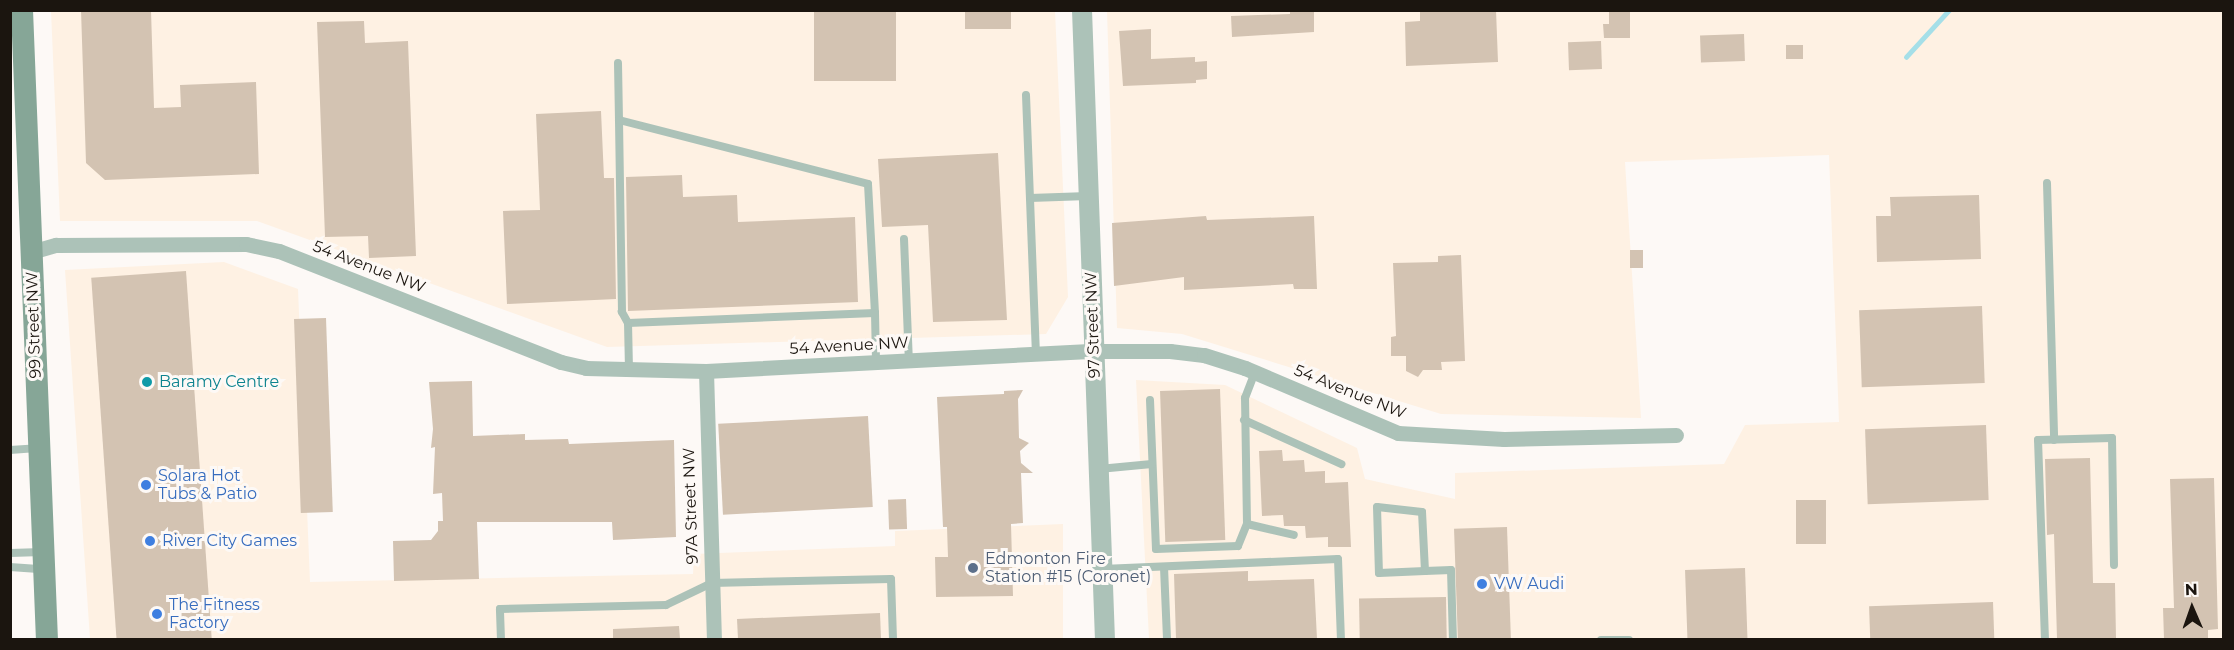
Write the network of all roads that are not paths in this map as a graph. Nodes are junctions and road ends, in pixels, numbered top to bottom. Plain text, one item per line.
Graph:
1 (22, 10) edge
2 (1082, 10) edge
3 (618, 63) dead end
4 (1026, 95) dead end
5 (619, 120) junction
6 (2047, 183) dead end
7 (1089, 196) junction
8 (1030, 198) junction
9 (904, 239) dead end
10 (31, 252) junction
11 (875, 313) junction
12 (628, 323) junction
13 (1094, 351) junction
14 (1036, 354) junction
15 (909, 361) junction
16 (876, 362) junction
17 (706, 371) junction
18 (629, 372) junction
19 (1255, 372) junction
20 (1150, 400) dead end
21 (1244, 420) junction
22 (1676, 435) dead end
23 (2054, 440) junction
24 (38, 448) junction
25 (10, 450) edge
26 (1152, 464) junction
27 (1341, 464) dead end
28 (1098, 470) junction
29 (1247, 524) junction
30 (1294, 535) dead end
31 (10, 553) edge
32 (43, 560) junction
33 (2114, 565) dead end
34 (10, 567) edge
35 (1164, 567) junction
36 (1102, 569) junction
37 (1425, 571) junction
38 (711, 584) junction
39 (47, 639) edge
40 (501, 639) edge
41 (714, 639) edge
42 (893, 639) edge
43 (1105, 639) edge
44 (1167, 639) edge
45 (1341, 639) edge
46 (1453, 639) edge
47 (1601, 639) edge
48 (1629, 639) edge
49 (2045, 639) edge

1 - 10 main road, 99 Street NW
2 - 7 street, 97 Street NW
3 - 5 lane
4 - 8 lane
5 - 11 lane
5 - 12 lane
6 - 23 lane
7 - 8 lane
7 - 13 street, 97 Street NW
8 - 14 lane
9 - 15 lane
10 - 18 street, 54 Avenue NW
10 - 24 main road, 99 Street NW
11 - 12 lane
11 - 16 lane
12 - 18 lane
13 - 14 street, 54 Avenue NW
13 - 19 street, 54 Avenue NW
13 - 28 street, 97 Street NW
14 - 15 street, 54 Avenue NW
15 - 16 street, 54 Avenue NW
16 - 17 street, 54 Avenue NW
17 - 18 street, 54 Avenue NW
17 - 38 street, 97A Street NW
19 - 21 lane
19 - 22 street, 54 Avenue NW
20 - 26 lane
21 - 27 lane
21 - 29 lane
23 - 33 lane
23 - 49 lane
24 - 25 lane
24 - 32 main road, 99 Street NW
26 - 28 lane
26 - 29 lane
28 - 36 street, 97 Street NW
29 - 30 lane
31 - 32 lane
32 - 34 lane
32 - 39 main road, 99 Street NW
35 - 36 lane
35 - 44 lane
35 - 45 lane
36 - 43 street, 97 Street NW
37 - 37 lane
37 - 46 lane
38 - 40 lane
38 - 41 street, 97A Street NW
38 - 42 lane
47 - 48 lane

